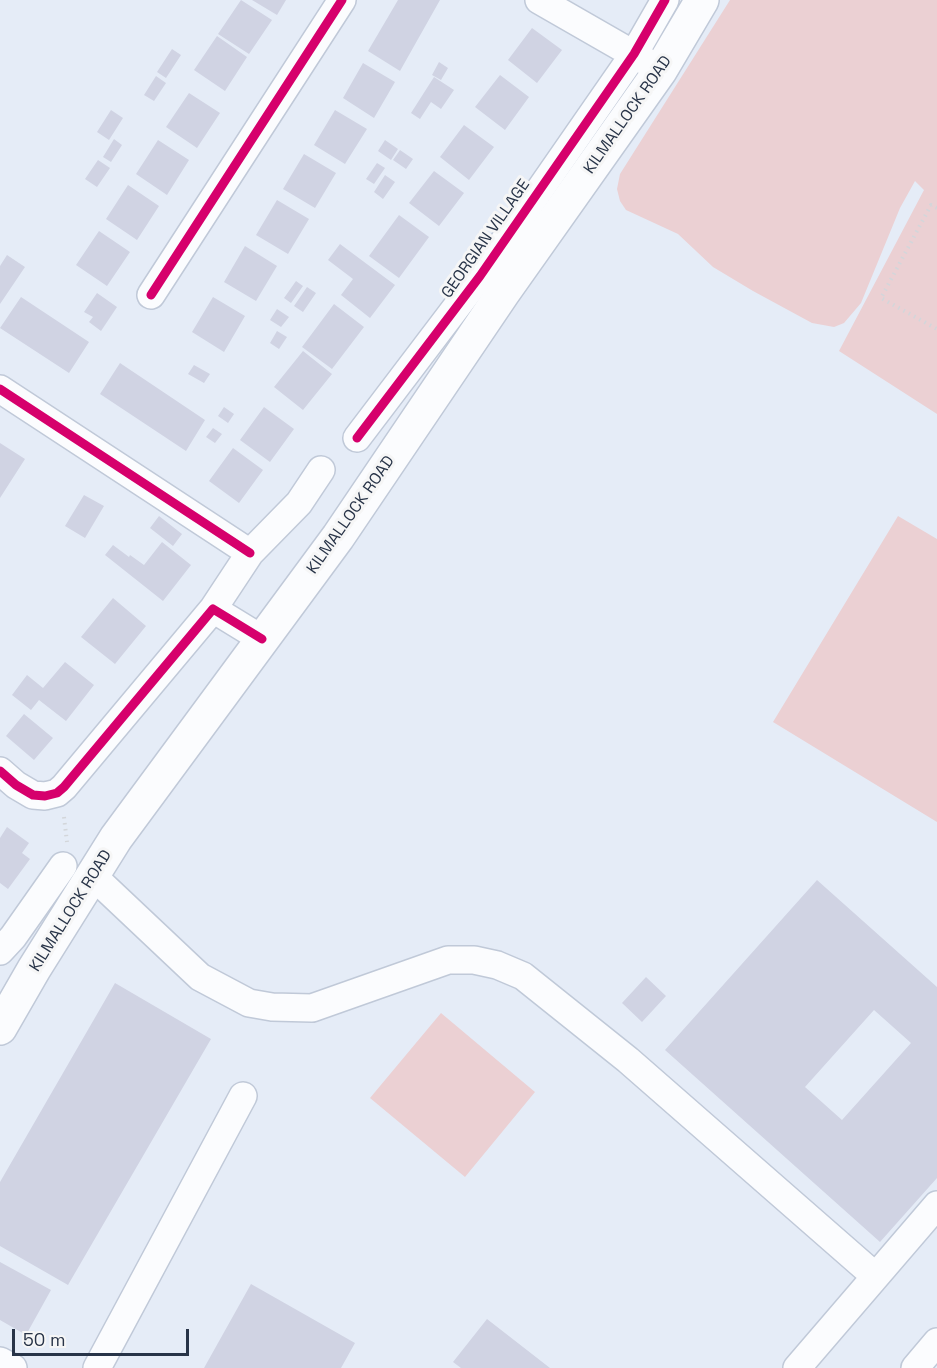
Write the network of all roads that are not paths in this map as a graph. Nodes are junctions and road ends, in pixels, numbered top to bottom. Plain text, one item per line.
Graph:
1 (342, 0) edge
2 (539, 0) edge
3 (665, 0) edge
4 (702, 0) edge
5 (647, 62) junction
6 (492, 284) junction
7 (151, 295) dead end
8 (0, 389) edge
9 (357, 438) dead end
10 (321, 470) dead end
11 (250, 553) junction
12 (213, 609) junction
13 (262, 639) junction
14 (0, 771) edge
15 (63, 866) road end
16 (94, 877) junction
17 (4, 938) edge
18 (0, 1028) edge
19 (243, 1096) dead end
20 (937, 1205) edge
21 (876, 1276) junction
22 (937, 1342) edge
23 (0, 1361) edge
24 (13, 1368) edge
25 (97, 1368) edge
26 (797, 1368) edge
27 (915, 1368) edge

1 - 7 street
2 - 5 street
3 - 5 street
4 - 5 main road, KILMALLOCK ROAD
5 - 6 main road, KILMALLOCK ROAD
6 - 9 street, GEORGIAN VILLAGE
6 - 13 main road, KILMALLOCK ROAD
8 - 11 street
10 - 11 street
11 - 12 street
12 - 13 street
12 - 14 street
13 - 16 main road, KILMALLOCK ROAD
15 - 17 street
16 - 18 main road, KILMALLOCK ROAD
16 - 21 street
19 - 25 street
20 - 21 street
21 - 26 street
22 - 27 street
23 - 24 street

